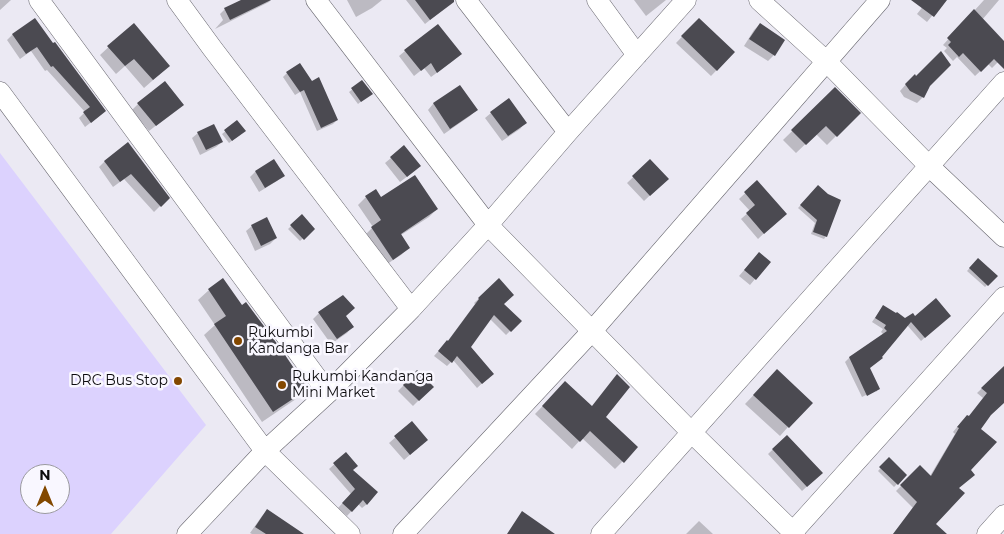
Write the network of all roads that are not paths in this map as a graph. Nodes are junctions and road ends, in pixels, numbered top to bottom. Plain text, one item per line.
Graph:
1 (39, 0) edge
2 (178, 0) edge
3 (316, 0) edge
4 (466, 0) edge
5 (597, 0) edge
6 (686, 0) edge
7 (759, 0) edge
8 (880, 0) edge
9 (637, 55) junction
10 (826, 61) junction
11 (1004, 82) edge
12 (0, 92) edge
13 (568, 132) junction
14 (929, 166) junction
15 (488, 225) junction
16 (1004, 237) edge
17 (1004, 297) edge
18 (411, 309) junction
19 (592, 331) junction
20 (328, 393) junction
21 (692, 433) junction
22 (265, 451) junction
23 (1004, 515) edge
24 (793, 533) edge
25 (187, 534) edge
26 (350, 534) edge
27 (403, 534) edge
28 (601, 534) edge
29 (987, 534) edge

1 - 20 street
2 - 18 street
3 - 15 street
4 - 13 street
5 - 9 street
6 - 9 street
7 - 10 street
8 - 10 street
9 - 13 street
10 - 14 street
10 - 19 street
11 - 14 street
12 - 22 street
13 - 15 street
14 - 16 street
14 - 21 street
15 - 18 street
15 - 19 street
17 - 24 street
18 - 20 street
19 - 21 street
19 - 27 street
20 - 22 street
21 - 24 street
21 - 28 street
22 - 25 street
22 - 26 street
23 - 29 street

